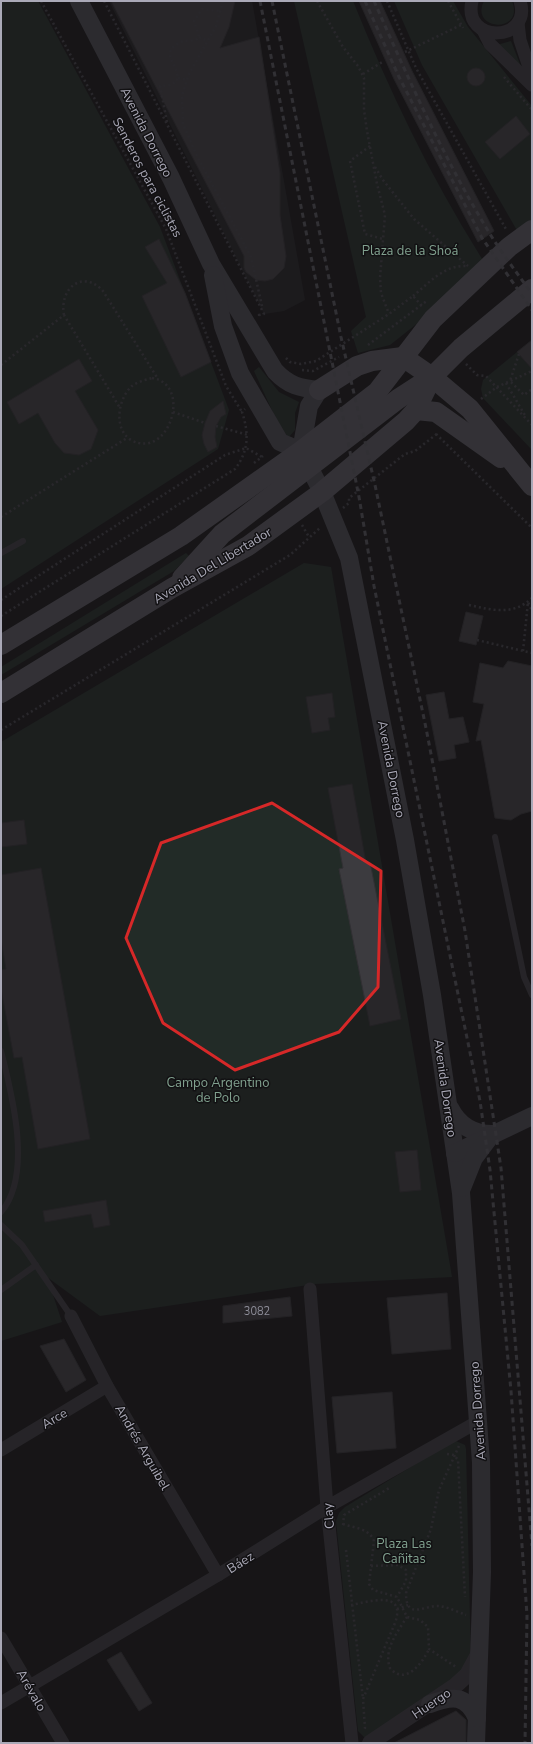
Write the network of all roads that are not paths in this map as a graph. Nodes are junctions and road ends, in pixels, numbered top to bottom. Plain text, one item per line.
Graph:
1 (79, 1) edge
2 (522, 3) edge
3 (467, 4) edge
4 (518, 23) junction
5 (483, 30) junction
6 (532, 76) edge
7 (532, 85) edge
8 (532, 230) edge
9 (211, 264) junction
10 (532, 289) edge
11 (403, 357) junction
12 (432, 377) junction
13 (319, 390) junction
14 (377, 392) junction
15 (416, 410) junction
16 (305, 460) junction
17 (519, 471) junction
18 (532, 486) edge
19 (322, 492) junction
20 (23, 541) dead end
21 (1, 553) edge
22 (172, 588) junction
23 (1, 646) edge
24 (1, 693) edge
25 (495, 837) dead end
26 (532, 995) edge
27 (1, 1051) edge
28 (448, 1104) junction
29 (530, 1120) edge
30 (492, 1134) junction
31 (455, 1153) junction
32 (460, 1193) junction
33 (1, 1212) edge
34 (1, 1226) edge
35 (36, 1265) junction
36 (310, 1289) dead end
37 (1, 1290) edge
38 (71, 1316) joint
39 (107, 1386) junction
40 (479, 1421) junction
41 (1, 1450) edge
42 (327, 1507) junction
43 (218, 1575) junction
44 (1, 1638) edge
45 (480, 1651) junction
46 (30, 1686) junction
47 (1, 1703) edge
48 (430, 1704) junction
49 (478, 1718) junction
50 (363, 1736) edge
51 (63, 1743) edge
52 (476, 1743) edge

1 - 9 main road, Avenida Dorrego
2 - 4 street
3 - 5 street
4 - 5 street
4 - 6 street
5 - 7 street
8 - 11 main road, Avenida Del Libertador
9 - 13 main road, Avenida Dorrego
9 - 16 main road, Avenida Dorrego
10 - 12 main road, Avenida Del Libertador
11 - 12 main road
11 - 13 main road
11 - 14 main road, Avenida Del Libertador
12 - 14 main road, Avenida Del Libertador
12 - 15 main road, Avenida Del Libertador
12 - 16 main road
12 - 17 main road
13 - 16 main road
14 - 16 main road, Avenida Del Libertador
15 - 17 main road
15 - 19 main road, Avenida Del Libertador
16 - 19 main road, Avenida Dorrego
16 - 22 main road
16 - 23 main road, Avenida Del Libertador
17 - 18 main road
19 - 22 main road, Avenida Del Libertador
19 - 28 main road, Avenida Dorrego
20 - 21 lane
22 - 24 main road, Avenida Del Libertador
25 - 26 lane
27 - 33 lane
28 - 30 main road
28 - 31 main road, Avenida Dorrego
29 - 30 main road
30 - 31 main road
30 - 32 main road
31 - 32 main road, Avenida Dorrego
32 - 40 main road, Avenida Dorrego
34 - 35 lane
35 - 37 lane
35 - 38 lane
36 - 42 street, Clay
38 - 39 street, Andrés Arguibel
39 - 41 street, Arce
39 - 43 street, Andrés Arguibel
40 - 42 street, Báez
40 - 45 main road, Avenida Dorrego
42 - 43 street, Báez
42 - 50 street, Clay
43 - 46 street, Báez
44 - 46 street, Arévalo
45 - 48 street, Huergo
45 - 49 main road, Avenida Dorrego
46 - 47 street, Báez
46 - 51 street, Arévalo
48 - 49 main road
48 - 50 street, Huergo
49 - 52 main road, Avenida Dorrego

